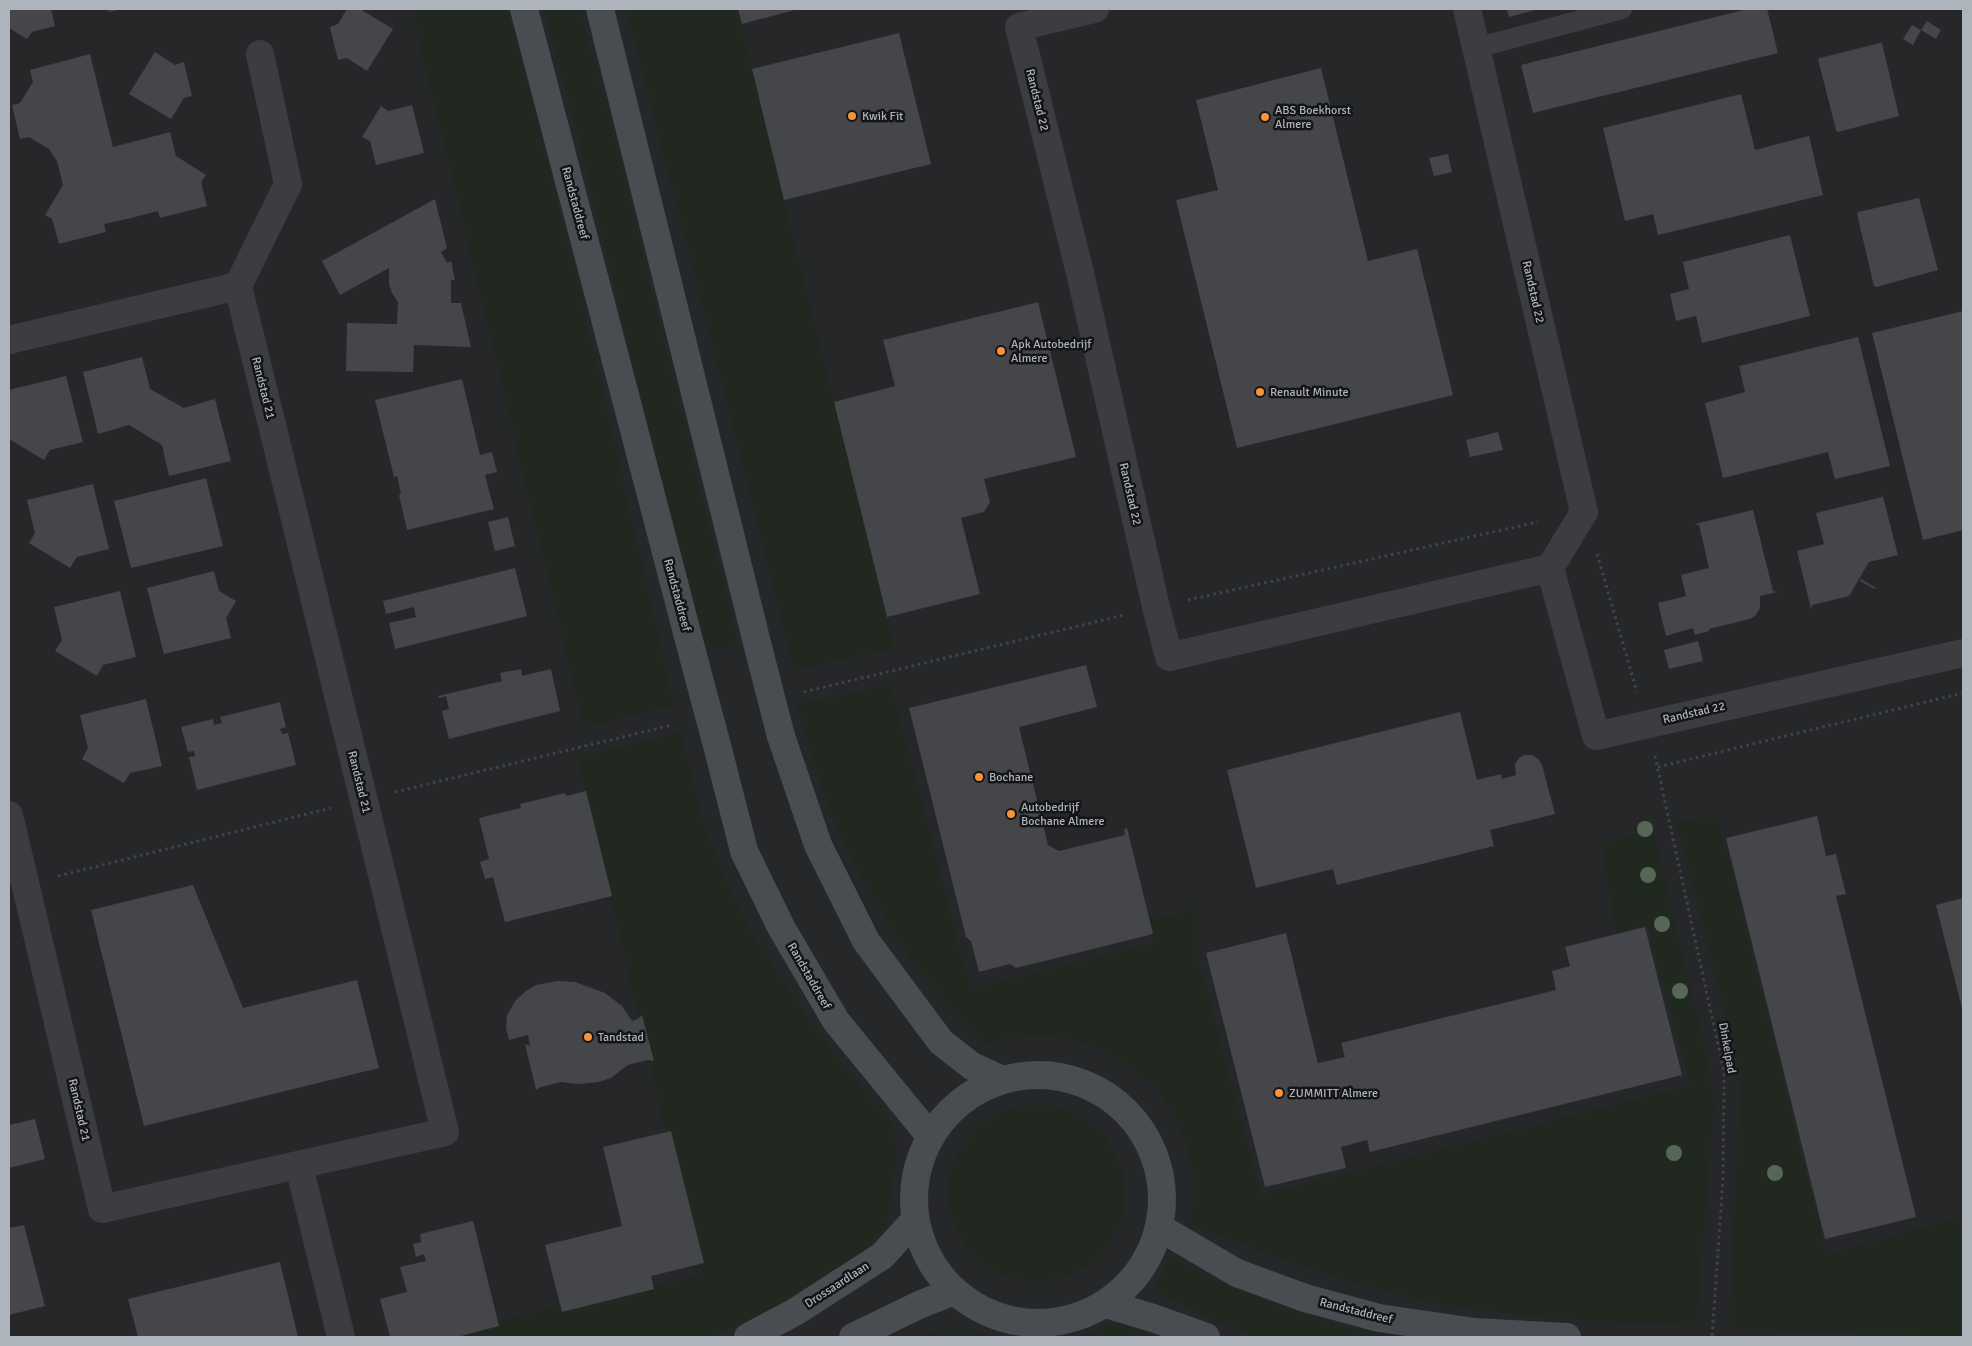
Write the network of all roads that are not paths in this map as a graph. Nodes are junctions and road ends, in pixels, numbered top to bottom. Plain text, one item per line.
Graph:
1 (524, 9) edge
2 (600, 9) edge
3 (1095, 9) edge
4 (1467, 9) edge
5 (1622, 9) edge
6 (1476, 48) junction
7 (260, 54) dead end
8 (238, 286) junction
9 (9, 340) edge
10 (1550, 568) junction
11 (1963, 653) edge
12 (9, 815) edge
13 (1000, 1079) junction
14 (930, 1136) junction
15 (299, 1166) junction
16 (915, 1220) junction
17 (1162, 1230) junction
18 (954, 1291) junction
19 (1106, 1304) junction
20 (341, 1337) edge
21 (748, 1337) edge
22 (853, 1337) edge
23 (1206, 1337) edge
24 (1567, 1337) edge

1 - 14 main road, Randstaddreef, bridge
2 - 13 main road, bridge
3 - 10 street, Randstad 22
4 - 6 street, Randstad 22
5 - 6 lane
6 - 10 street, Randstad 22
7 - 8 street
8 - 9 street
8 - 15 street, Randstad 21
10 - 11 street, Randstad 22
12 - 15 street, Randstad 21
13 - 14 main road
13 - 17 main road
14 - 16 main road
15 - 20 street
16 - 18 main road
16 - 21 main road, Drossaardlaan
17 - 19 main road
17 - 24 main road, Randstaddreef
18 - 19 main road
18 - 22 main road
19 - 23 main road

